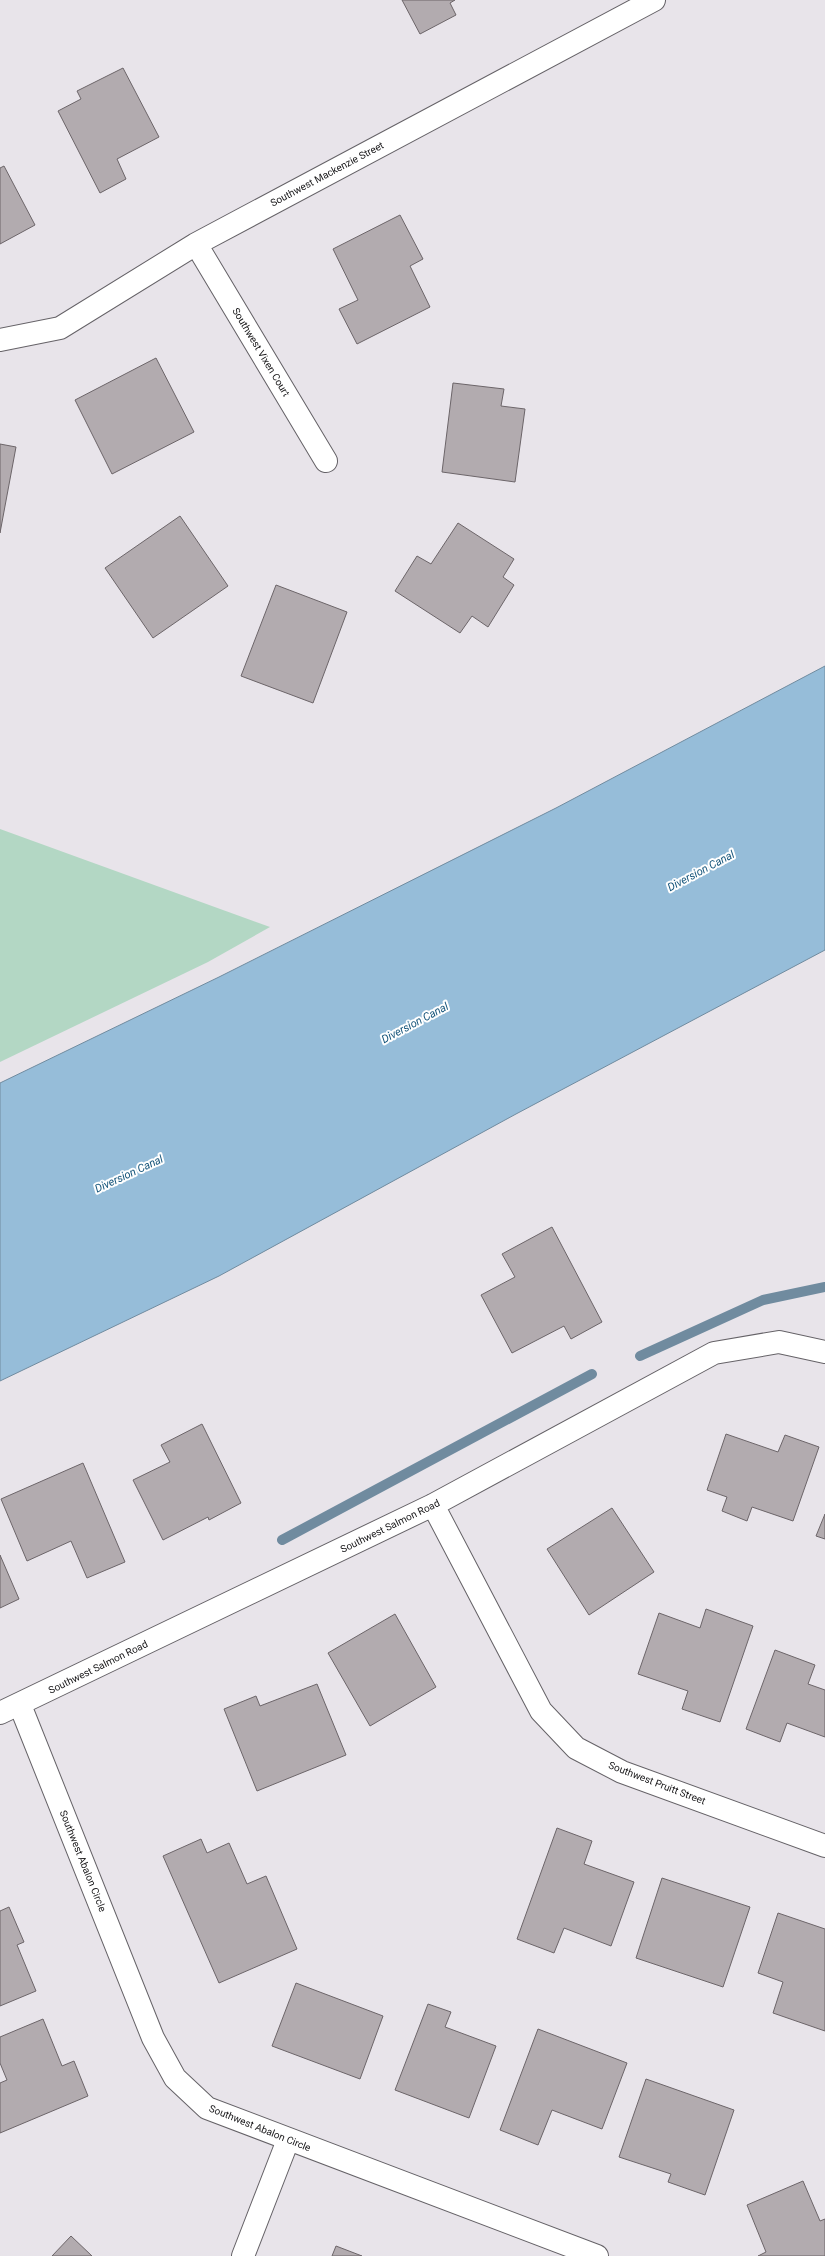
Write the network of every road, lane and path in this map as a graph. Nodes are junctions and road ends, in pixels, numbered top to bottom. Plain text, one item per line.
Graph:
1 (654, 0) edge
2 (196, 244) junction
3 (0, 340) edge
4 (326, 461) dead end
5 (825, 1352) edge
6 (433, 1505) junction
7 (20, 1705) junction
8 (0, 1713) edge
9 (825, 1846) edge
10 (288, 2140) junction
11 (243, 2256) edge
12 (596, 2256) edge

1 - 2 street, Southwest Mackenzie Street
2 - 3 street, Southwest Mackenzie Street
2 - 4 street, Southwest Vixen Court
5 - 6 street, Southwest Salmon Road
6 - 7 street, Southwest Salmon Road
6 - 9 street, Southwest Pruitt Street
7 - 8 street, Southwest Salmon Road
7 - 10 street, Southwest Abalon Circle
10 - 11 street
10 - 12 street, Southwest Abalon Circle

